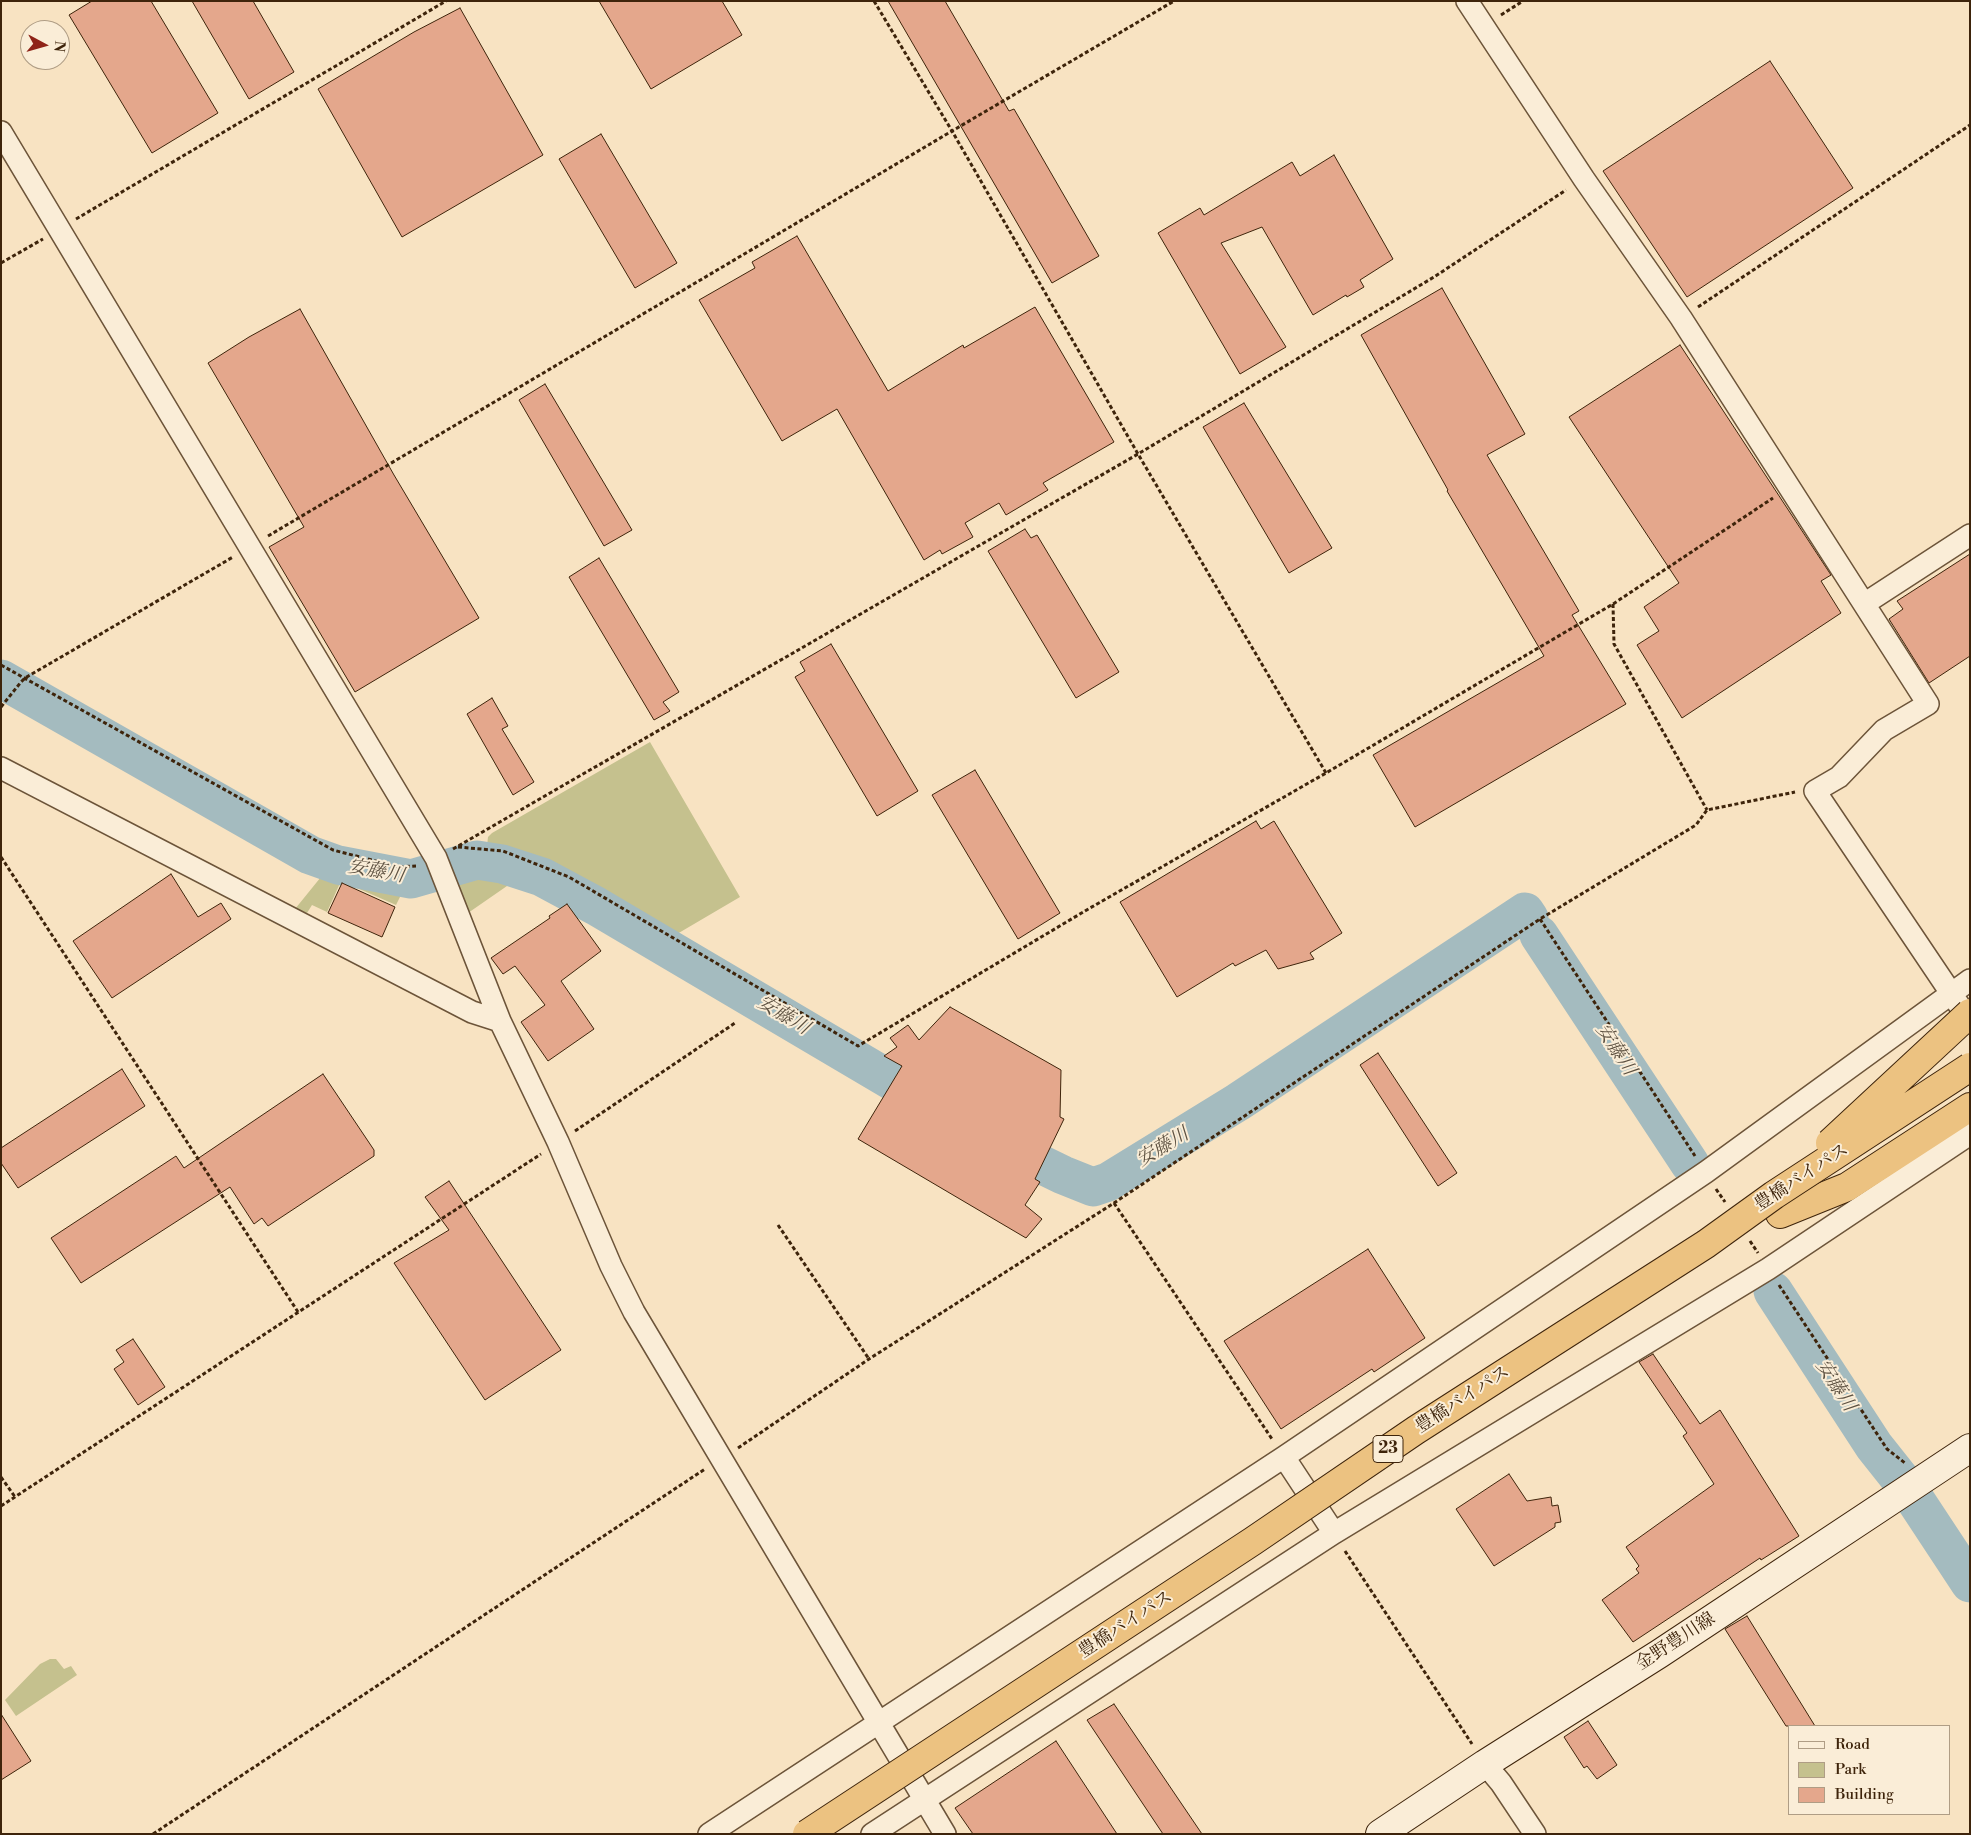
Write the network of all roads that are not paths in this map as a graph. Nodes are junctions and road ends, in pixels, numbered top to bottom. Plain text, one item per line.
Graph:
1 (1467, 1) edge
2 (1, 132) edge
3 (1970, 535) edge
4 (1864, 604) junction
5 (1, 768) edge
6 (1970, 980) edge
7 (1951, 993) junction
8 (1970, 1012) edge
9 (500, 1021) junction
10 (1970, 1021) edge
11 (1970, 1068) edge
12 (1970, 1088) edge
13 (1970, 1107) edge
14 (1970, 1134) edge
15 (1777, 1204) junction
16 (1970, 1448) edge
17 (1284, 1457) junction
18 (1334, 1534) junction
19 (878, 1723) junction
20 (1485, 1764) junction
21 (925, 1800) junction
22 (709, 1834) edge
23 (807, 1834) edge
24 (833, 1834) edge
25 (872, 1834) edge
26 (945, 1834) edge
27 (1380, 1834) edge
28 (1535, 1834) edge

1 - 4 street
2 - 9 street
3 - 4 street
4 - 7 street
5 - 9 street
6 - 7 street
7 - 10 street
7 - 17 street
8 - 15 highway, bridge
9 - 19 street
11 - 15 highway, 豊橋バイパス / 23, bridge
12 - 15 highway, 豊橋バイパス / 23
13 - 15 highway
14 - 18 street
15 - 23 highway, 豊橋バイパス / 23, bridge
15 - 24 highway, 豊橋バイパス / 23
16 - 20 main road, 金野豊川線
17 - 18 street
17 - 19 street
18 - 21 street
19 - 21 street
19 - 22 street
20 - 27 main road, 金野豊川線
20 - 28 street
21 - 25 street
21 - 26 street

